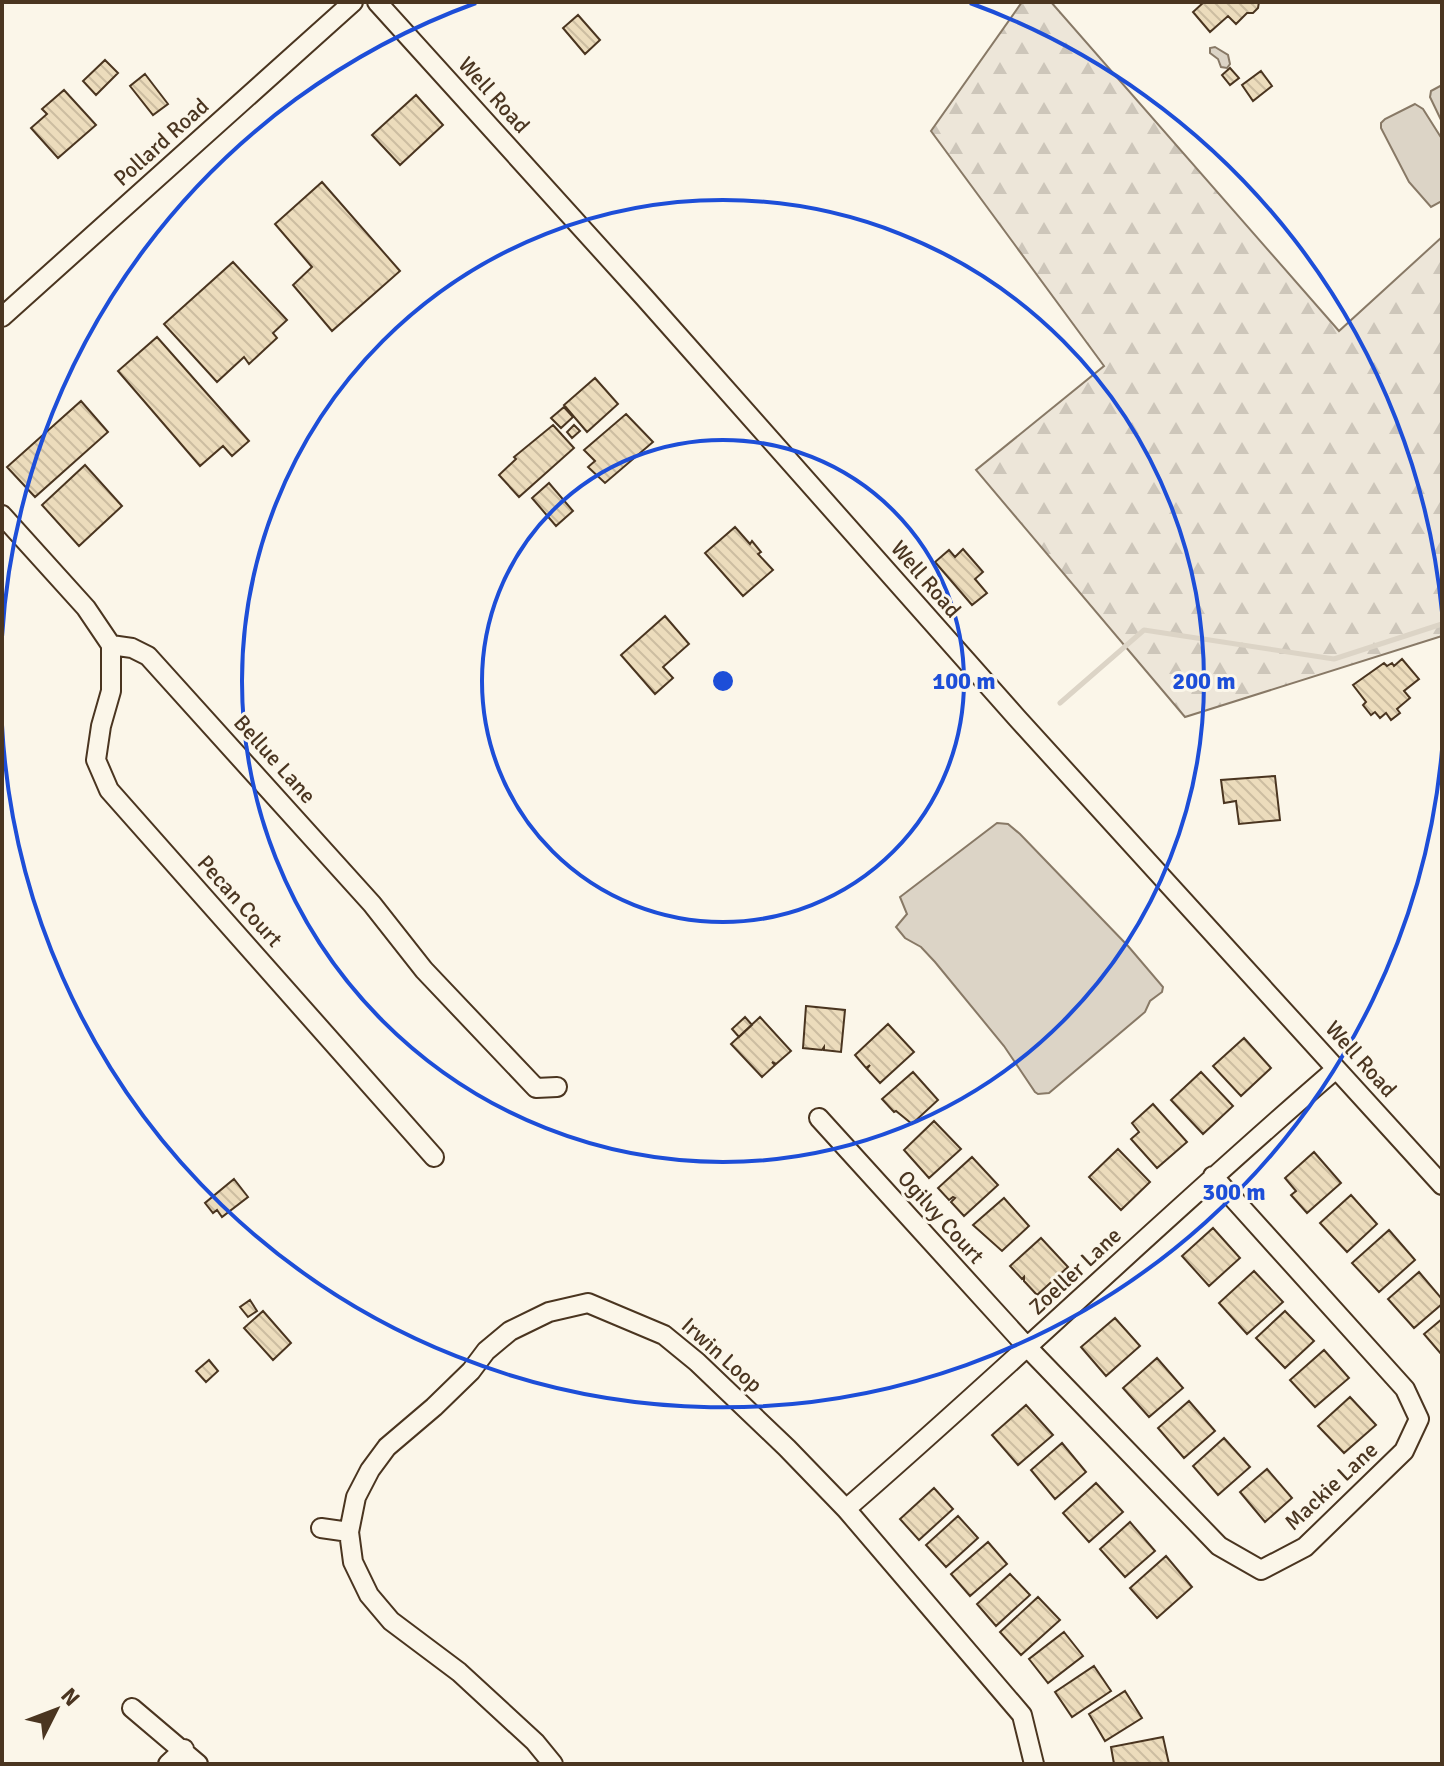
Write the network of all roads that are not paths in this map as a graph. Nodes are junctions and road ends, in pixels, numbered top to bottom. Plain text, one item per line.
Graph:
1 (353, 2) edge
2 (377, 2) edge
3 (2, 317) edge
4 (2, 515) edge
5 (111, 645) junction
6 (1336, 1069) junction
7 (557, 1087) dead end
8 (819, 1118) dead end
9 (434, 1157) dead end
10 (1213, 1176) junction
11 (1442, 1185) edge
12 (1028, 1348) junction
13 (846, 1509) junction
14 (321, 1528) dead end
15 (349, 1532) junction
16 (132, 1708) dead end
17 (184, 1749) junction
18 (168, 1764) edge
19 (198, 1764) edge
20 (553, 1764) edge
21 (1034, 1764) edge

1 - 3 street, Pollard Road
2 - 6 street, Well Road
4 - 5 street
5 - 7 street, Bellue Lane
5 - 9 street, Pecan Court
6 - 10 street, Zoeller Lane
6 - 11 street, Well Road
8 - 12 street, Ogilvy Court
10 - 12 street, Zoeller Lane
10 - 12 street, Mackie Lane
12 - 13 street, Zoeller Lane
13 - 15 street, Irwin Loop
13 - 21 street, Irwin Loop
14 - 15 street
15 - 20 street, Irwin Loop
16 - 17 street
17 - 18 street
17 - 19 street

